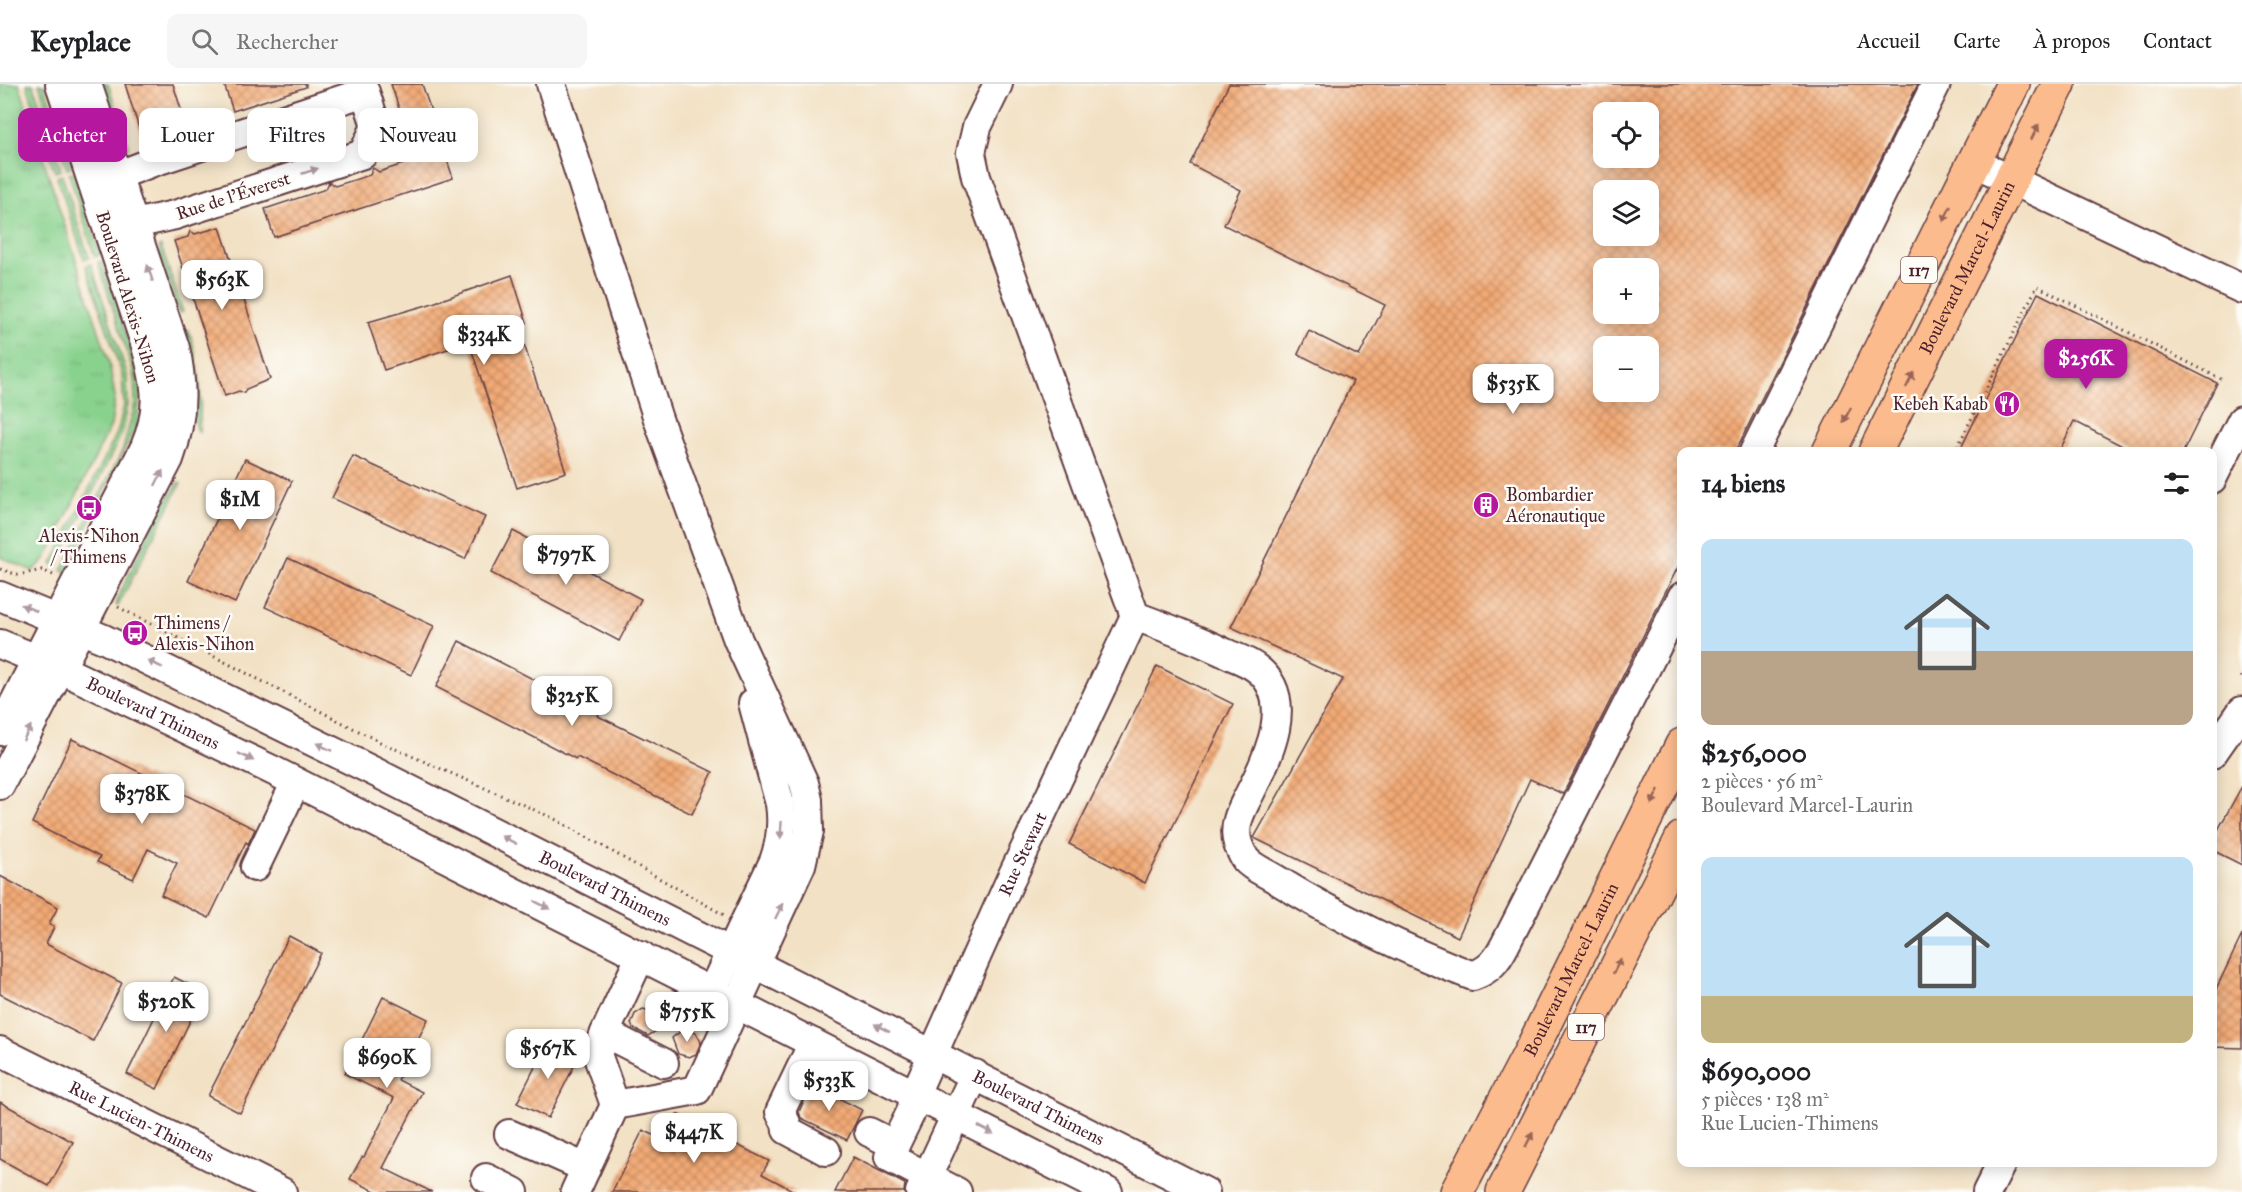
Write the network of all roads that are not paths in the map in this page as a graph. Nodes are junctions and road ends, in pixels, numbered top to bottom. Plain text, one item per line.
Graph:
1 (60, 84) edge
2 (87, 84) edge
3 (552, 84) edge
4 (998, 84) edge
5 (1936, 84) edge
6 (2013, 84) edge
7 (2059, 84) edge
8 (364, 88) edge
9 (1973, 162) junction
10 (105, 180) junction
11 (2011, 180) junction
12 (121, 227) junction
13 (2242, 290) edge
14 (2242, 420) edge
15 (1756, 447) edge
16 (1831, 447) edge
17 (1878, 447) edge
18 (2217, 468) edge
19 (0, 596) edge
20 (1677, 607) edge
21 (1135, 616) junction
22 (70, 624) junction
23 (738, 640) junction
24 (0, 644) edge
25 (49, 664) junction
26 (2241, 713) edge
27 (0, 731) edge
28 (2217, 747) edge
29 (1677, 755) edge
30 (296, 782) junction
31 (0, 785) edge
32 (1677, 848) edge
33 (255, 867) dead end
34 (729, 952) junction
35 (641, 955) junction
36 (755, 964) junction
37 (712, 991) junction
38 (738, 1004) junction
39 (604, 1034) junction
40 (813, 1043) junction
41 (0, 1051) edge
42 (934, 1054) junction
43 (664, 1063) dead end
44 (975, 1074) junction
45 (915, 1094) junction
46 (615, 1105) junction
47 (956, 1115) junction
48 (869, 1132) dead end
49 (509, 1134) dead end
50 (895, 1145) junction
51 (826, 1151) dead end
52 (1999, 1167) edge
53 (486, 1178) dead end
54 (580, 1180) edge
55 (923, 1184) edge
56 (1459, 1185) edge
57 (282, 1192) edge
58 (514, 1192) edge
59 (957, 1192) edge
60 (1108, 1192) edge
61 (1205, 1192) edge
62 (1503, 1192) edge
63 (1987, 1192) edge

1 - 10 street, Boulevard Alexis-Nihon
2 - 10 street, Boulevard Alexis-Nihon
3 - 23 street
4 - 21 street
5 - 15 street
6 - 9 main road, 117
11 -> 7 main road, Boulevard Marcel-Laurin / 117
8 - 10 street, Rue de l'Éverest
12 -> 8 street, Rue de l'Éverest
9 - 11 street
9 -> 16 main road, 117
10 - 12 street, Boulevard Alexis-Nihon
11 - 13 street
17 -> 11 main road, Boulevard Marcel-Laurin / 117
12 - 22 street, Boulevard Alexis-Nihon
14 - 18 street
22 -> 19 street, Boulevard Thimens
20 - 21 street
21 - 42 street, Rue Stewart
22 - 25 street, Boulevard Alexis-Nihon
34 -> 22 street, Boulevard Thimens
23 -> 34 street
36 -> 23 street
24 - 25 street, Boulevard Thimens
25 - 27 street, Boulevard Alexis-Nihon
25 -> 30 street, Boulevard Thimens
31 -> 25 street, Boulevard Alexis-Nihon
26 - 28 street
29 -> 56 main road, Boulevard Marcel-Laurin / 117
30 - 33 street
30 -> 35 street, Boulevard Thimens
62 -> 32 main road, 117
34 - 36 street, Boulevard Thimens
34 - 37 street
35 - 37 street, Boulevard Thimens
35 - 39 street
36 - 38 street
42 -> 36 street, Boulevard Thimens
37 - 38 street, Boulevard Thimens
38 - 40 street, Boulevard Thimens
38 - 46 street
39 - 43 street
39 - 46 street
40 - 45 street, Boulevard Thimens
40 - 51 street
41 - 57 street, Rue Lucien-Thimens
42 - 44 street, Boulevard Thimens
42 - 45 street, Rue Stewart
44 - 47 street
44 - 61 street, Boulevard Thimens
45 - 47 street, Boulevard Thimens
45 - 50 street, Rue Stewart
46 - 54 street
47 - 55 street
47 -> 60 street, Boulevard Thimens
48 - 50 street
49 - 54 street
50 - 55 street
52 - 63 street
53 - 58 street
55 - 59 street

